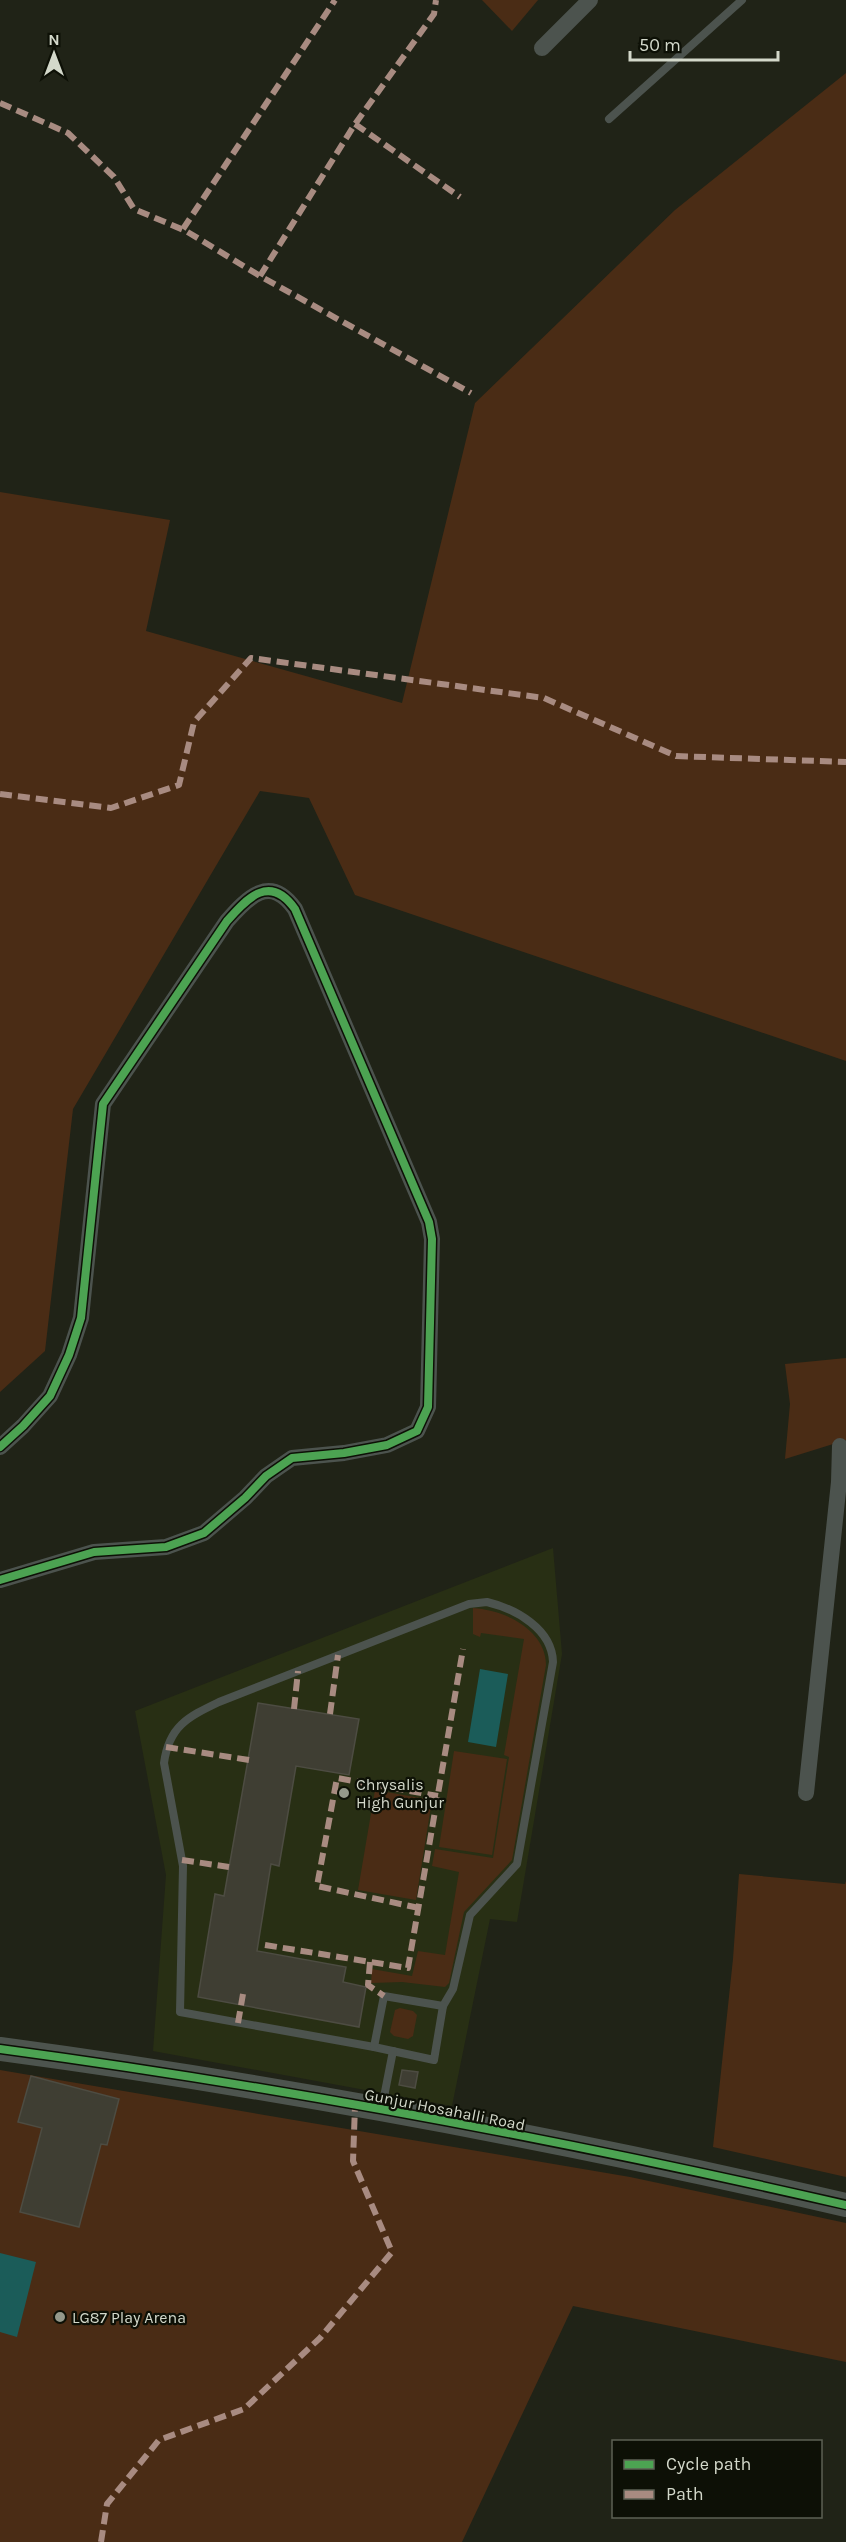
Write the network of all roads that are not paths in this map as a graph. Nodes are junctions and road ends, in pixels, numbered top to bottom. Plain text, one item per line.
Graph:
1 (590, 0) edge
2 (742, 0) edge
3 (542, 48) dead end
4 (609, 119) dead end
5 (840, 1446) dead end
6 (0, 1447) edge
7 (842, 1481) edge
8 (0, 1580) edge
9 (806, 1793) dead end
10 (443, 2006) junction
11 (374, 2047) junction
12 (0, 2049) edge
13 (393, 2051) junction
14 (382, 2110) junction
15 (846, 2205) edge

1 - 3 street
2 - 4 lane
5 - 7 street
6 - 8 street
7 - 9 street
10 - 11 lane
10 - 11 lane
10 - 13 lane
11 - 13 lane
12 - 14 street, Gunjur Hosahalli Road
13 - 14 lane
14 - 15 street, Gunjur Hosahalli Road

